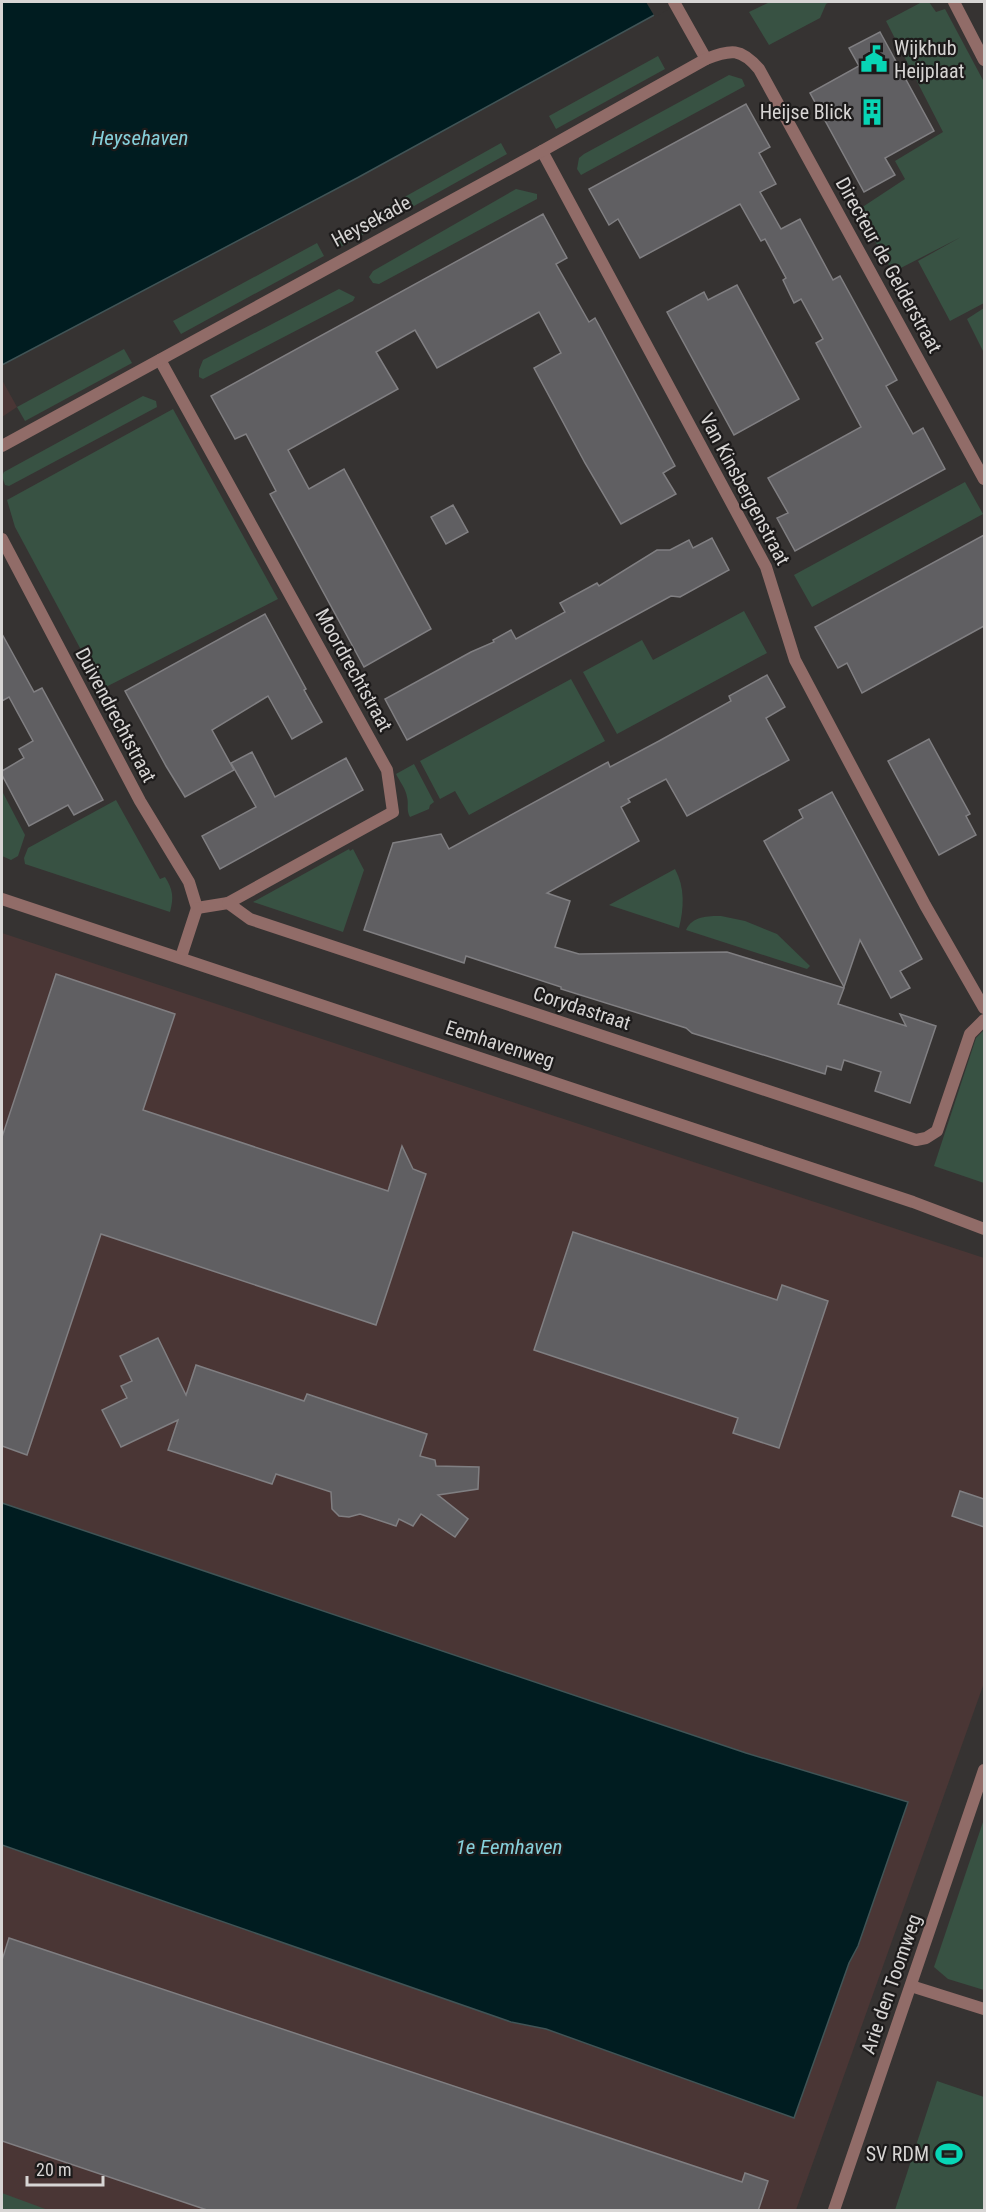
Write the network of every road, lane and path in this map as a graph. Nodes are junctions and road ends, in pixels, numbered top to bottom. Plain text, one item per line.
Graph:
1 (674, 2) edge
2 (954, 2) edge
3 (706, 59) junction
4 (984, 60) edge
5 (759, 69) joint
6 (542, 151) junction
7 (160, 360) junction
8 (2, 446) edge
9 (983, 475) edge
10 (2, 539) edge
11 (2, 899) edge
12 (228, 903) junction
13 (197, 908) junction
14 (181, 957) junction
15 (984, 1008) edge
16 (984, 1020) edge
17 (984, 1229) edge
18 (984, 1770) edge
19 (911, 1986) junction
20 (984, 2009) edge
21 (834, 2211) edge

1 - 3 street
2 - 4 street
3 - 5 street, Heysekade
3 - 6 street, Heysekade
5 - 9 street, Directeur de Gelderstraat
6 - 7 street, Heysekade
6 - 15 street, Van Kinsbergenstraat
7 - 8 street, Heysekade
7 - 12 street, Moordrechtstraat
10 - 13 street, Duivendrechtstraat
11 - 14 street, Eemhavenweg
12 - 13 street, Moordrechtstraat
12 - 16 street, Corydastraat
13 - 14 street
14 - 17 street, Eemhavenweg
18 - 19 street, Arie den Toomweg
19 - 20 street
19 - 21 street, Arie den Toomweg

